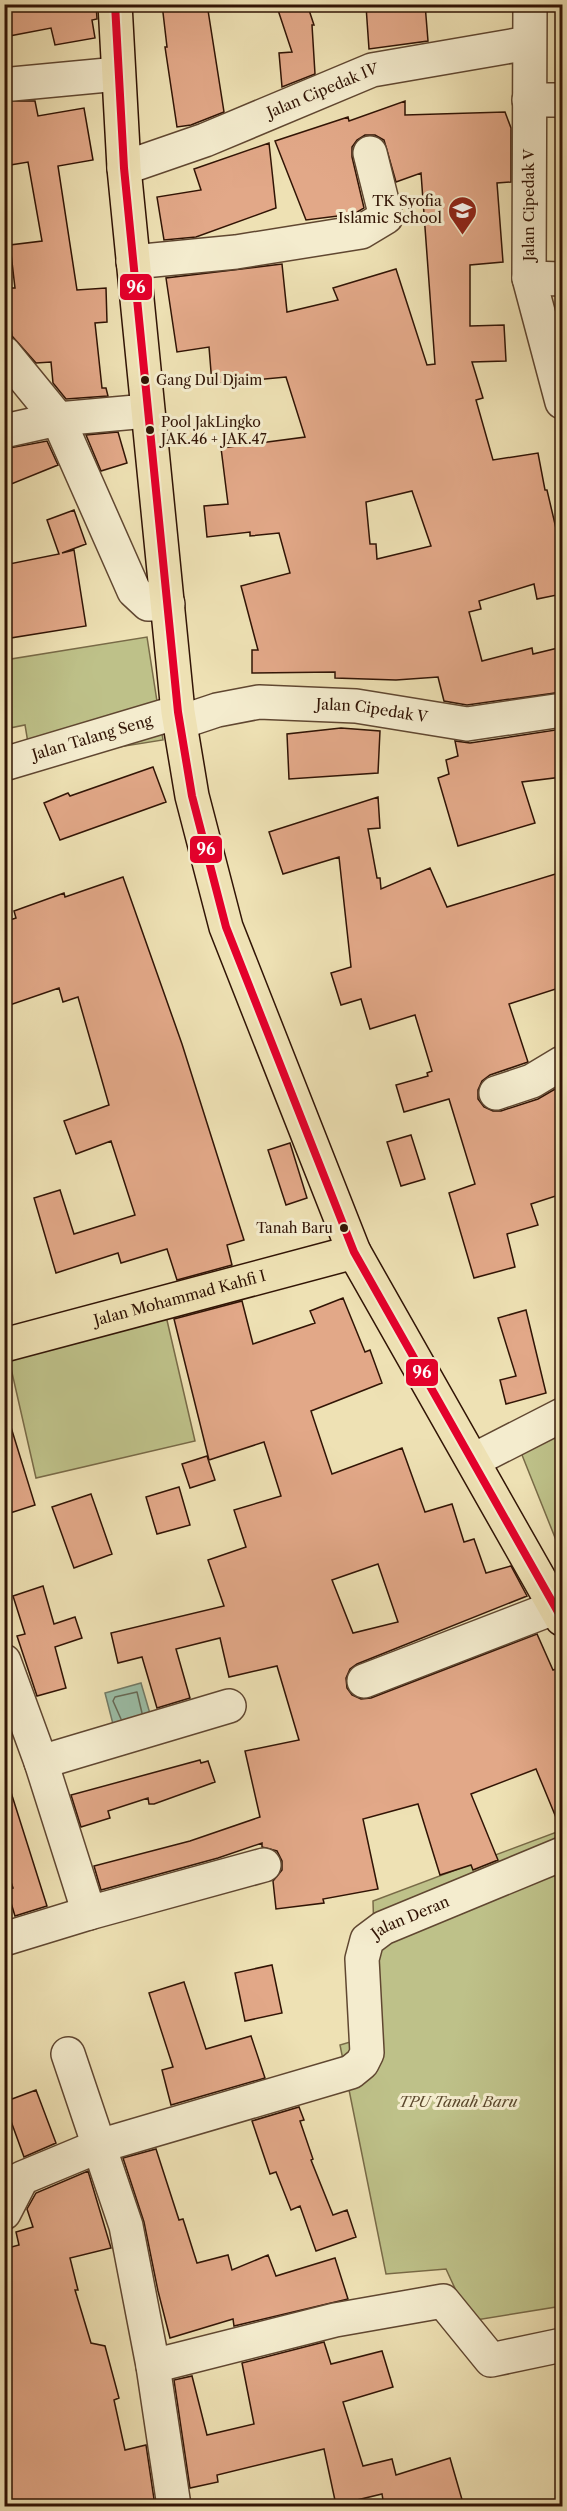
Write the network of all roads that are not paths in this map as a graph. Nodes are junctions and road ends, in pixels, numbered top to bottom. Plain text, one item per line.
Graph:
1 (115, 4) edge
2 (530, 4) edge
3 (529, 43) junction
4 (118, 74) junction
5 (12, 84) dead end
6 (529, 100) junction
7 (562, 100) edge
8 (370, 153) dead end
9 (124, 168) junction
10 (133, 262) junction
11 (529, 278) junction
12 (562, 279) edge
13 (4, 353) edge
14 (562, 402) edge
15 (135, 412) junction
16 (63, 418) junction
17 (4, 431) edge
18 (158, 603) junction
19 (562, 711) edge
20 (179, 717) junction
21 (4, 764) edge
22 (562, 1063) edge
23 (496, 1093) dead end
24 (354, 1252) junction
25 (4, 1345) edge
26 (555, 1418) edge
27 (474, 1460) junction
28 (560, 1613) edge
29 (7, 1675) edge
30 (364, 1681) dead end
31 (229, 1706) dead end
32 (41, 1762) junction
33 (562, 1854) edge
34 (264, 1865) dead end
35 (89, 1913) junction
36 (4, 1939) edge
37 (68, 2054) dead end
38 (99, 2146) junction
39 (4, 2213) edge
40 (562, 2345) edge
41 (153, 2366) junction
42 (174, 2506) edge

1 - 4 main road
2 - 3 street, Jalan Cipedak V
3 - 6 street, Jalan Cipedak V
3 - 9 street, Jalan Cipedak IV
4 - 5 street
4 - 9 main road
6 - 7 street
6 - 11 street, Jalan Cipedak V
8 - 10 street
9 - 10 main road
10 - 15 main road
11 - 12 street
11 - 14 street, Jalan Cipedak V
13 - 16 street
15 - 16 street
15 - 18 main road
16 - 17 street
16 - 18 street
18 - 20 main road
19 - 20 street, Jalan Cipedak V
20 - 21 street, Jalan Talang Seng
20 - 24 main road
22 - 23 street
24 - 25 main road, Jalan Mohammad Kahfi I
24 - 27 main road
26 - 27 street
27 - 28 main road
28 - 30 street
29 - 32 street
31 - 32 street
32 - 35 street
33 - 38 street, Jalan Deran
34 - 35 street
35 - 36 street
37 - 38 street
38 - 39 street
38 - 41 street
40 - 41 street
41 - 42 street

